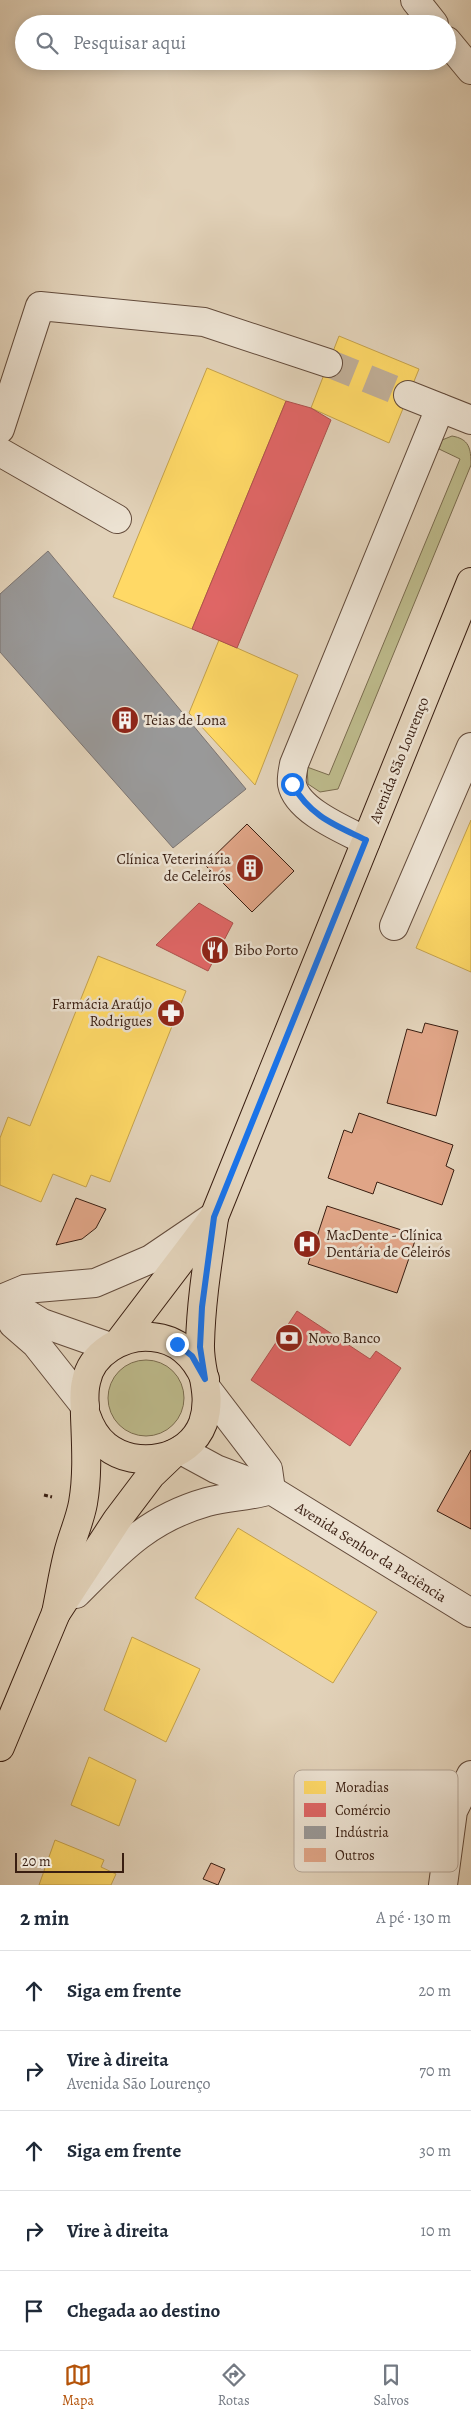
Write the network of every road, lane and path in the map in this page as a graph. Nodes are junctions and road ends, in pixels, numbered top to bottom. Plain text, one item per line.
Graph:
1 (415, 0) edge
2 (427, 15) edge
3 (456, 52) edge
4 (471, 70) edge
5 (328, 363) tunnel mouth
6 (408, 396) tunnel mouth
7 (440, 408) junction
8 (471, 420) edge
9 (0, 429) edge
10 (0, 452) edge
11 (117, 519) dead end
12 (471, 582) edge
13 (471, 747) edge
14 (366, 840) junction
15 (394, 926) dead end
16 (214, 1217) junction
17 (0, 1298) edge
18 (114, 1345) junction
19 (206, 1384) junction
20 (85, 1410) junction
21 (177, 1452) junction
22 (271, 1490) junction
23 (56, 1613) junction
24 (471, 1613) edge
25 (0, 1747) edge
26 (471, 1775) edge
27 (458, 1800) edge
28 (445, 1872) edge
29 (443, 1885) edge

1 - 2 street
3 - 4 street
5 - 9 street
6 - 7 street
7 - 8 street
7 - 14 street
10 - 11 street
12 - 14 main road, Avenida São Lourenço
13 - 15 street
14 - 16 main road, Avenida São Lourenço
16 - 17 street
16 - 18 main road
16 - 19 main road
17 - 18 street
17 - 20 street
18 - 19 main road
18 - 20 main road
19 - 21 main road
19 - 22 street
20 - 21 main road
20 - 23 main road
21 - 22 street, Avenida Senhor da Paciência
21 - 23 main road
22 - 23 street
22 - 24 street, Avenida Senhor da Paciência
23 - 25 main road
26 - 27 street
28 - 29 street

